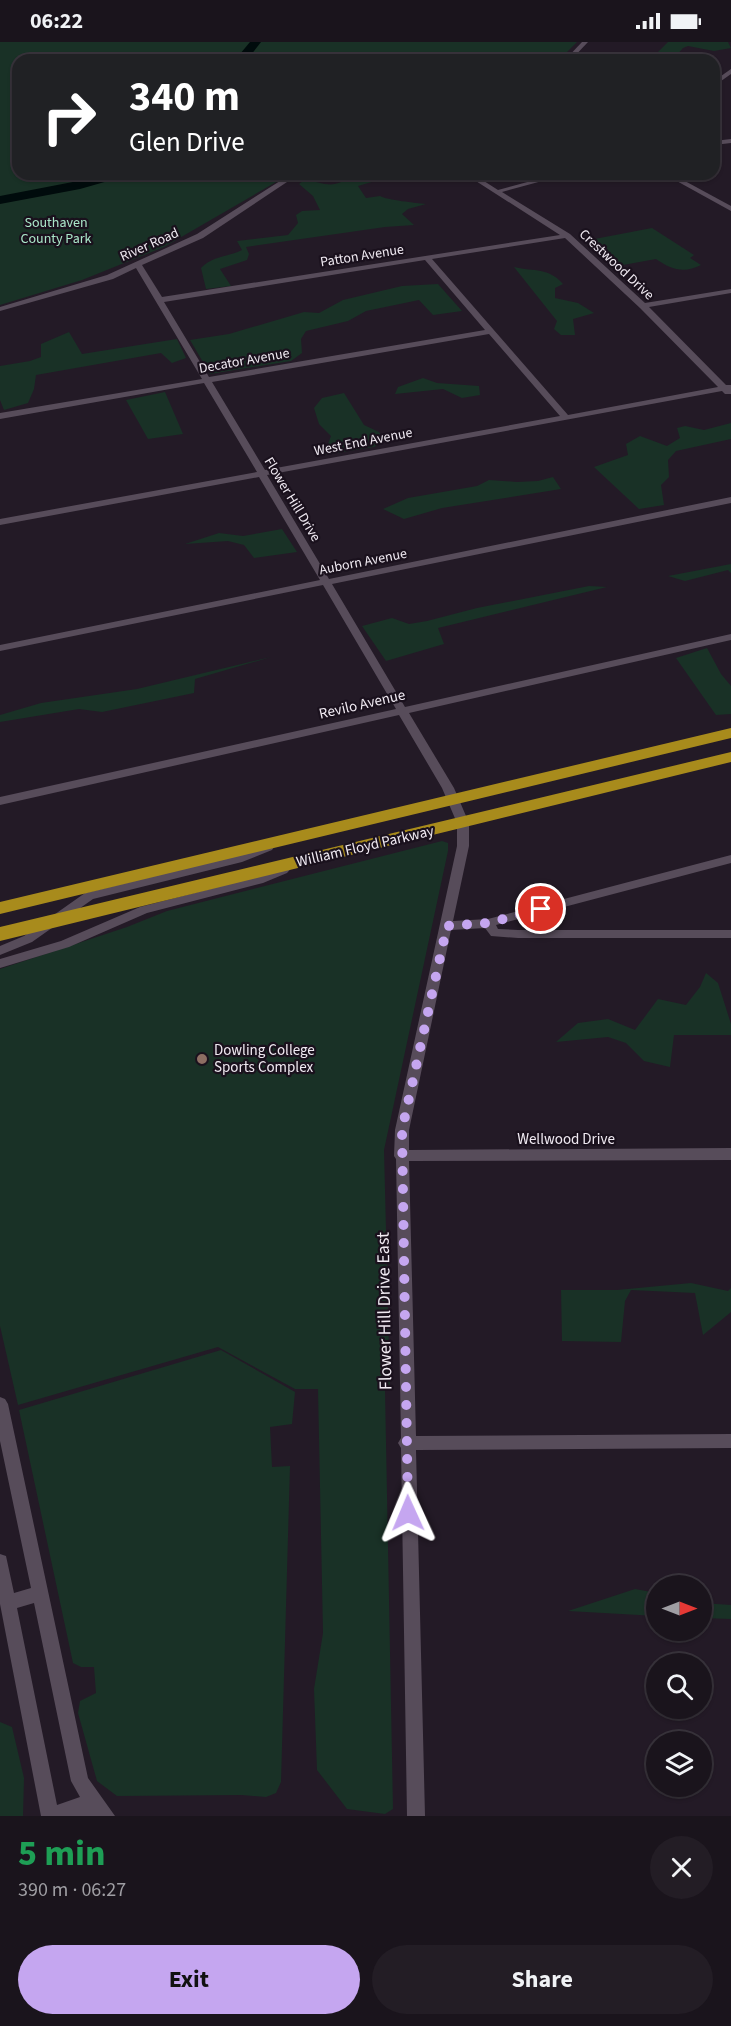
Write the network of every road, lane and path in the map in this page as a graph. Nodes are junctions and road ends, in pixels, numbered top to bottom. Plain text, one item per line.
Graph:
1 (585, 42) edge
2 (574, 54) edge
3 (287, 180) edge
4 (477, 180) edge
5 (542, 180) edge
6 (678, 180) edge
7 (496, 192) junction
8 (731, 209) edge
9 (567, 236) junction
10 (428, 258) junction
11 (138, 264) junction
12 (731, 291) edge
13 (160, 300) junction
14 (643, 306) junction
15 (0, 309) edge
16 (492, 331) junction
17 (207, 380) junction
18 (729, 390) edge
19 (0, 416) edge
20 (565, 417) junction
21 (262, 473) junction
22 (731, 500) edge
23 (0, 522) edge
24 (326, 582) junction
25 (731, 637) edge
26 (0, 648) edge
27 (402, 710) junction
28 (731, 734) edge
29 (731, 757) edge
30 (0, 801) edge
31 (459, 811) junction
32 (280, 841) junction
33 (731, 860) edge
34 (290, 864) junction
35 (0, 908) edge
36 (53, 922) junction
37 (488, 923) junction
38 (447, 926) junction
39 (0, 934) edge
40 (731, 934) edge
41 (0, 951) edge
42 (0, 963) edge
43 (731, 1154) edge
44 (401, 1156) junction
45 (0, 1404) edge
46 (731, 1441) edge
47 (406, 1443) junction
48 (0, 1562) edge
49 (41, 1593) junction
50 (8, 1603) junction
51 (102, 1812) edge
52 (50, 1816) edge
53 (58, 1816) edge
54 (416, 1816) edge

1 - 2 street
3 - 11 street, River Road
4 - 7 street, Crestwood Drive
5 - 7 street
6 - 8 street
7 - 9 street, Crestwood Drive
9 - 10 street, Patton Avenue
9 - 14 street, Crestwood Drive
10 - 13 street, Patton Avenue
10 - 16 street
11 - 13 street, Flower Hill Drive
11 - 15 street, River Road
12 - 14 street
13 - 17 street, Flower Hill Drive
14 - 18 street, Crestwood Drive
16 - 17 street, Decator Avenue
16 - 20 street
17 - 19 street, Decator Avenue
17 - 21 street, Flower Hill Drive
18 - 20 street, West End Avenue
20 - 21 street, West End Avenue
21 - 23 street, West End Avenue
21 - 24 street, Flower Hill Drive
22 - 24 street, Auborn Avenue
24 - 26 street, Auborn Avenue
24 - 27 street, Flower Hill Drive
25 - 27 street, Revilo Avenue
27 - 30 street, Revilo Avenue
27 - 31 street, Flower Hill Drive
28 - 31 highway, William Floyd Parkway
29 - 31 highway, William Floyd Parkway
31 - 32 highway, William Floyd Parkway
31 - 34 highway, William Floyd Parkway
31 - 38 street, Flower Hill Drive East
32 - 35 highway, William Floyd Parkway
32 - 36 street
33 - 37 street
34 - 36 highway, William Floyd Parkway
34 - 42 street
36 - 39 highway, William Floyd Parkway
36 - 41 street
37 - 38 street
37 - 40 street
38 - 44 street, Flower Hill Drive East
43 - 44 street, Wellwood Drive
44 - 47 street, Flower Hill Drive East
45 - 49 street
46 - 47 street
47 - 54 street, Flower Hill Drive East
48 - 50 street
49 - 50 street
49 - 51 street
50 - 52 street
51 - 53 street

